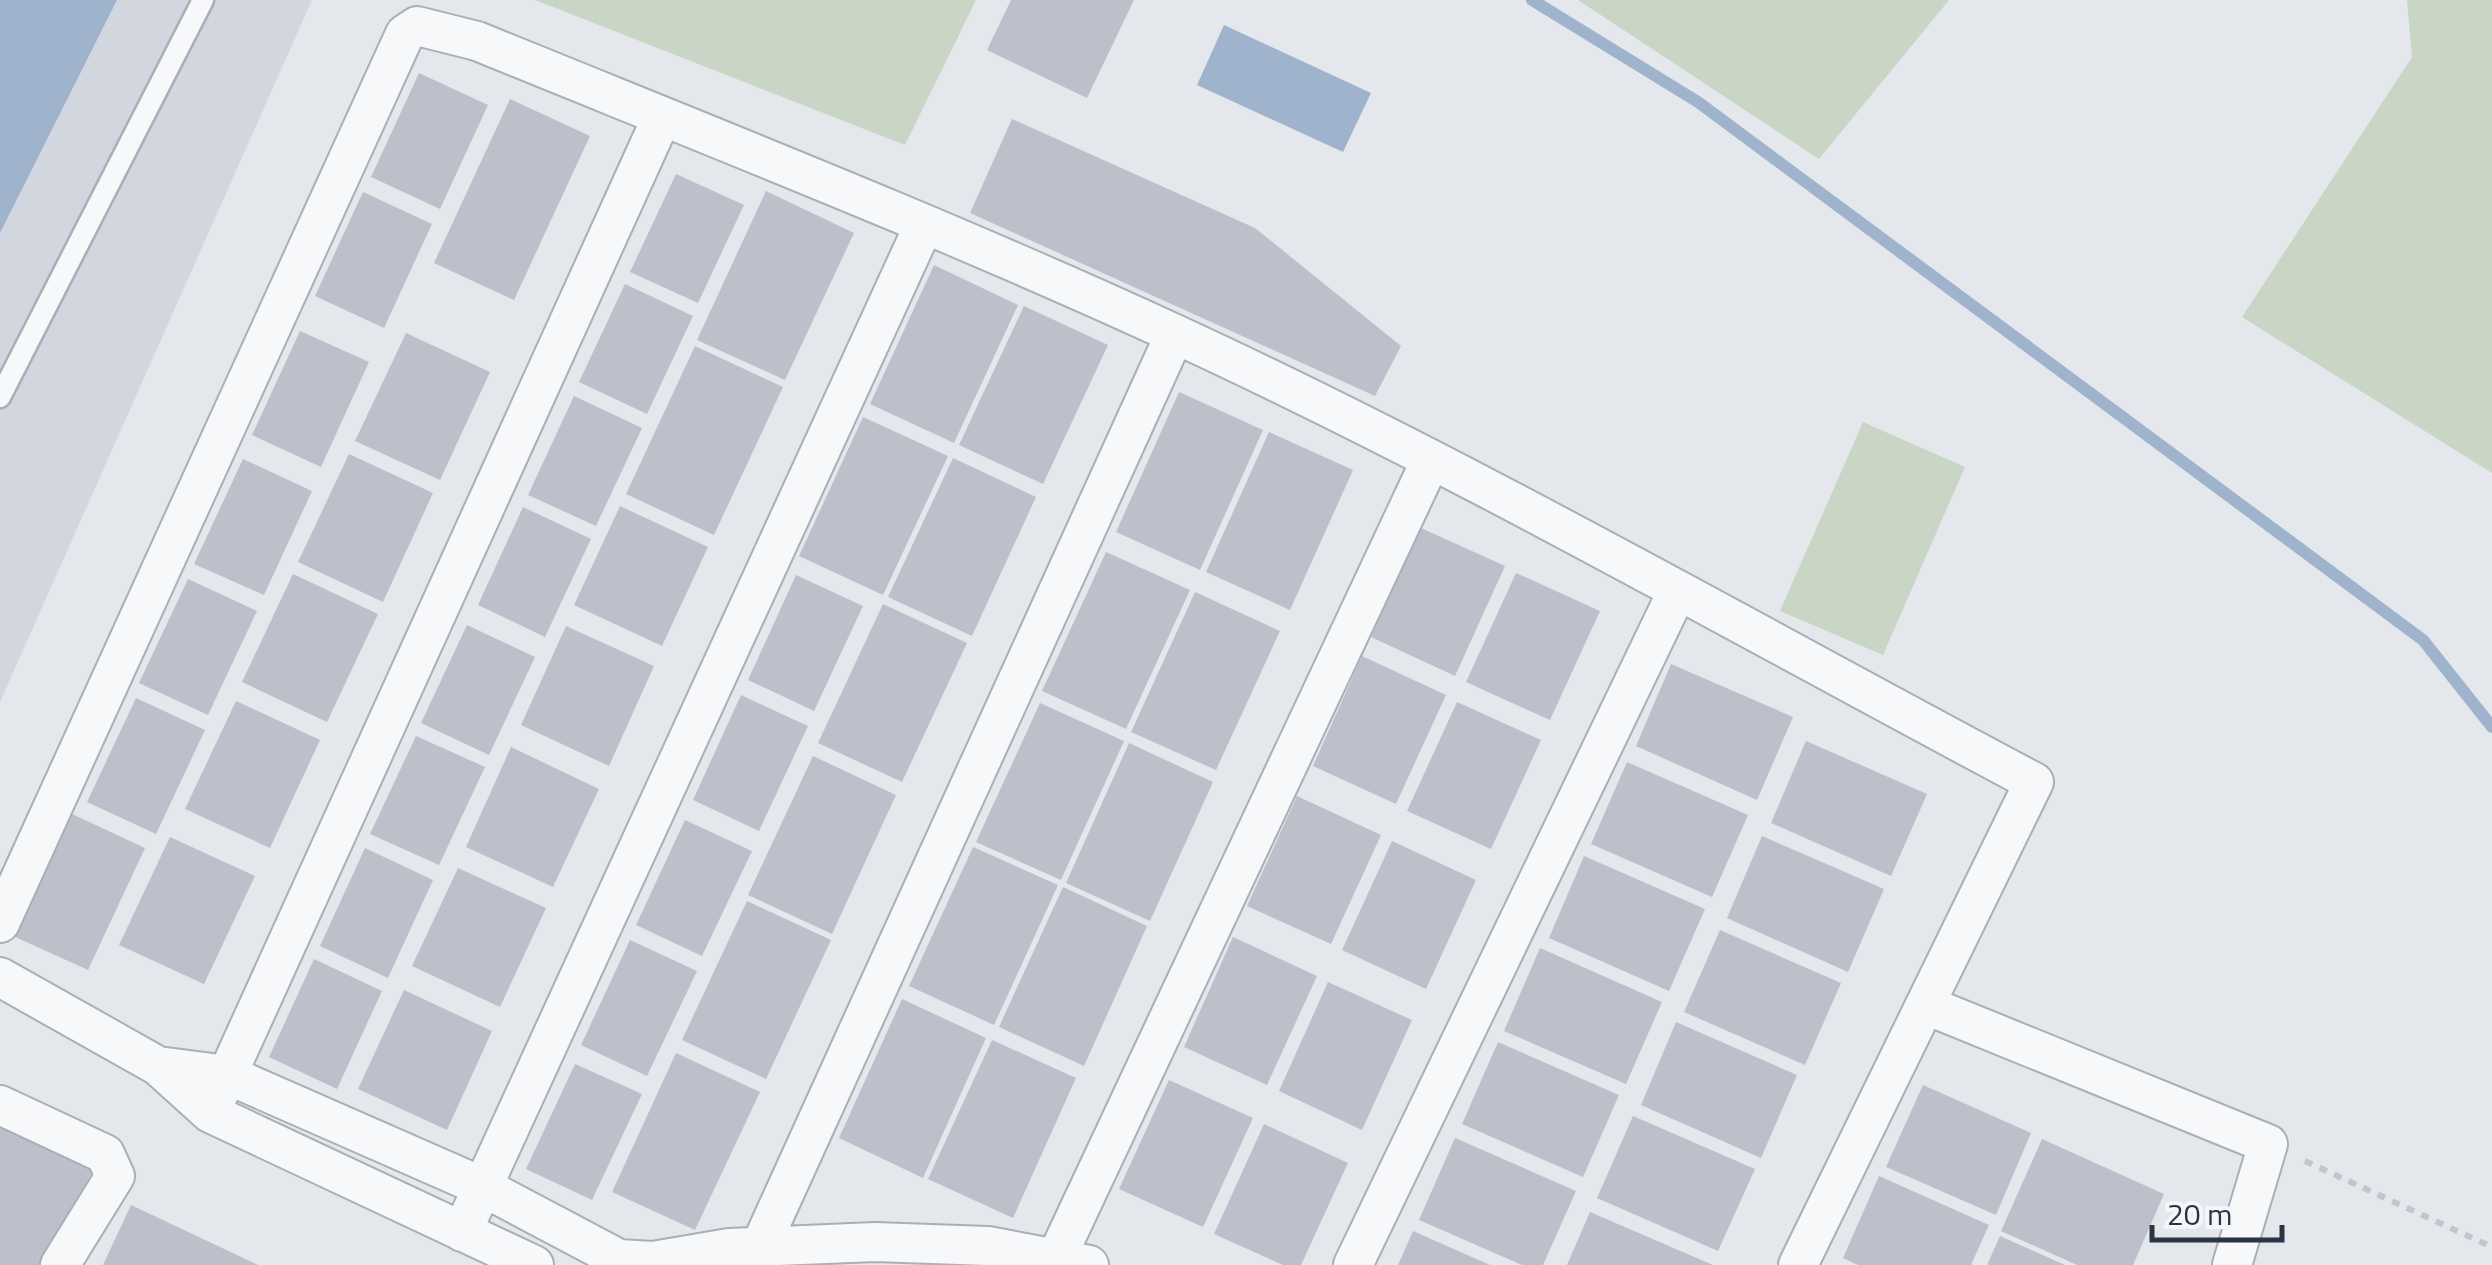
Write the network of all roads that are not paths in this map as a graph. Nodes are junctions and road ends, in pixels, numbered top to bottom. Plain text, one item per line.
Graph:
1 (203, 0) edge
2 (662, 117) junction
3 (924, 225) junction
4 (1175, 334) junction
5 (0, 396) edge
6 (1430, 462) junction
7 (1677, 592) junction
8 (0, 922) edge
9 (0, 977) edge
10 (1926, 1004) junction
11 (158, 1066) junction
12 (228, 1076) junction
13 (0, 1105) edge
14 (210, 1112) junction
15 (483, 1188) junction
16 (462, 1232) junction
17 (760, 1247) junction
18 (1066, 1263) edge
19 (60, 1265) edge
20 (534, 1265) edge
21 (1353, 1265) edge
22 (1798, 1265) edge
23 (2232, 1265) edge

1 - 5 lane
2 - 3 street
2 - 8 street
2 - 12 street
3 - 4 street
3 - 15 street
4 - 6 street
4 - 17 street
6 - 7 street
6 - 18 street
7 - 10 street
7 - 21 street
9 - 11 street
10 - 22 street
10 - 23 street
11 - 12 street
11 - 14 street
12 - 14 street
12 - 15 street
13 - 19 street
14 - 16 street
15 - 16 street
15 - 17 street
16 - 20 street
17 - 18 street

